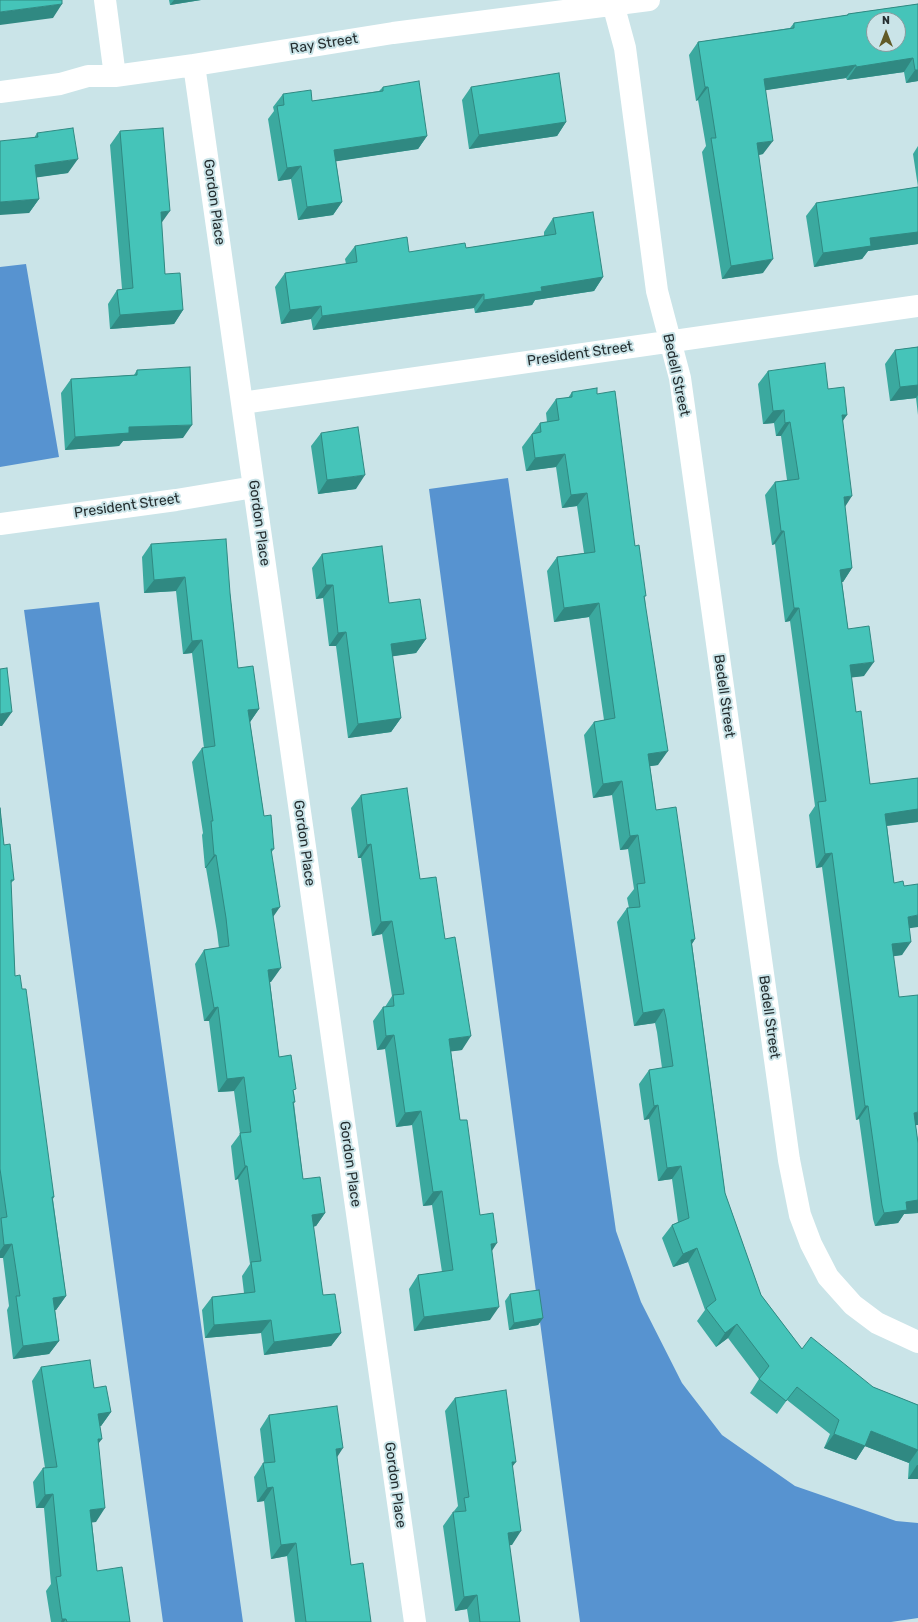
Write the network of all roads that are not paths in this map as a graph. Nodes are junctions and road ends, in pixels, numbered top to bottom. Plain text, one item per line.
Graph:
1 (104, 0) edge
2 (650, 0) edge
3 (612, 2) edge
4 (194, 65) junction
5 (115, 76) junction
6 (0, 92) edge
7 (918, 306) edge
8 (670, 340) junction
9 (242, 403) junction
10 (254, 487) junction
11 (0, 524) edge
12 (918, 1342) edge
13 (415, 1622) edge

1 - 5 street
2 - 3 street, Ray Street
3 - 4 street, Ray Street
3 - 8 street, Bedell Street
4 - 5 street, Ray Street
4 - 9 street, Gordon Place
5 - 6 street, Ray Street
7 - 8 street, President Street
8 - 9 street, President Street
8 - 12 street, Bedell Street
9 - 10 street, Gordon Place
10 - 11 street, President Street
10 - 13 street, Gordon Place

